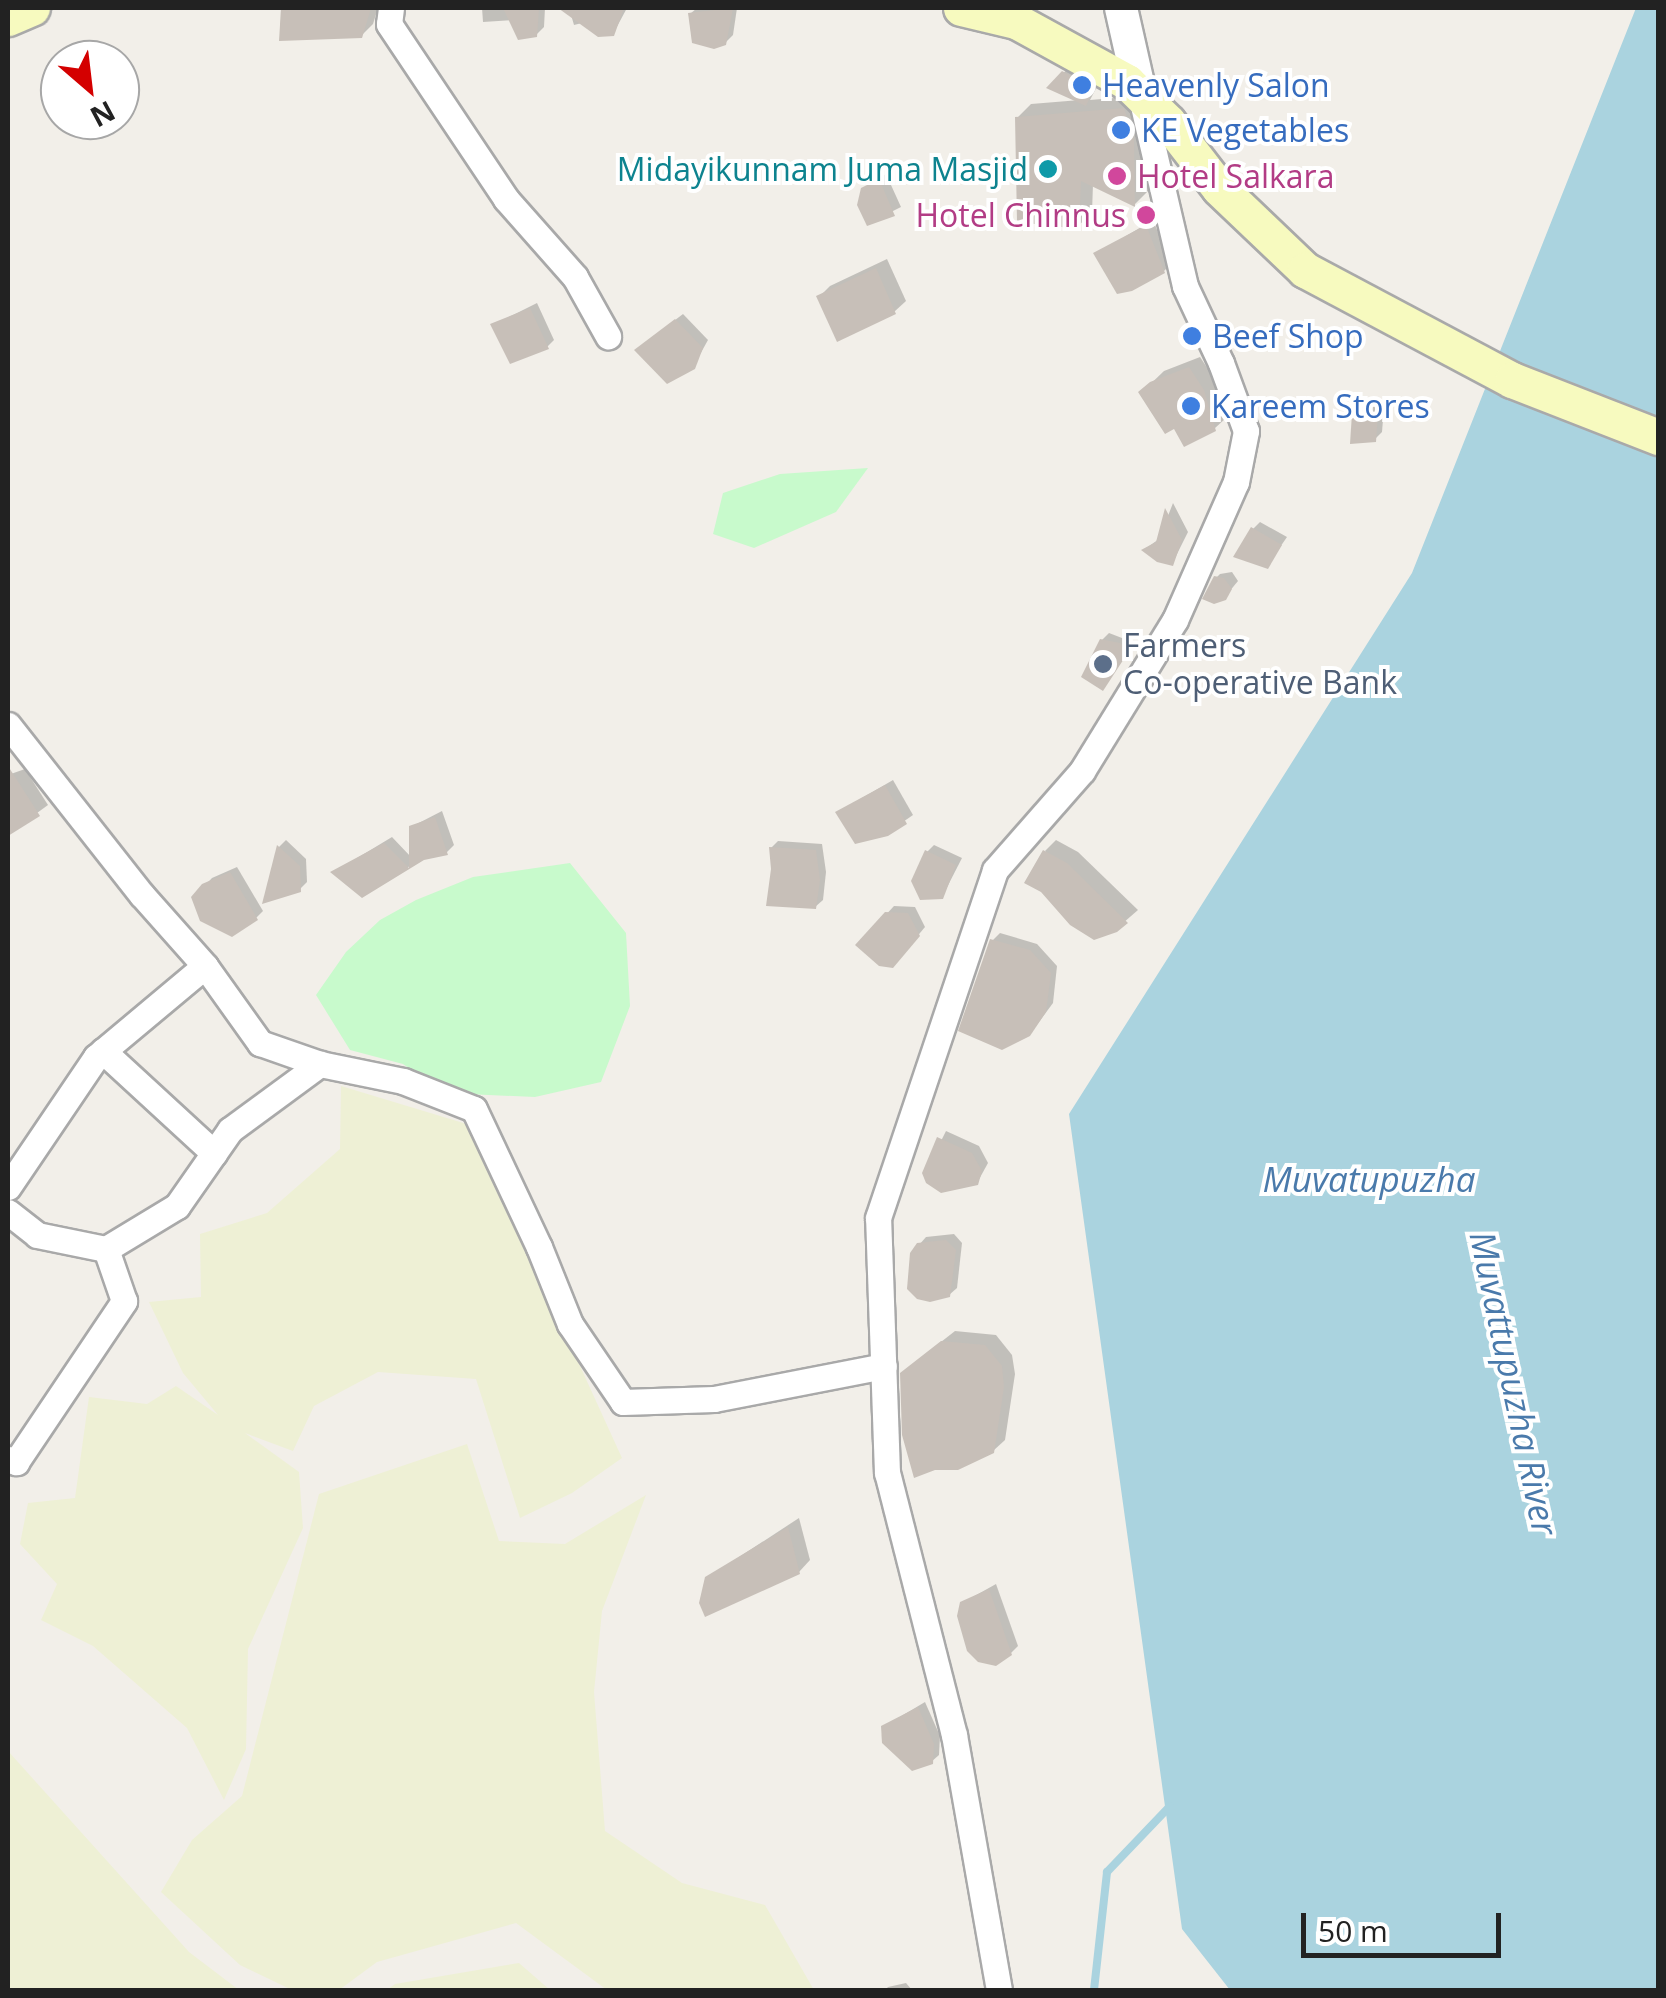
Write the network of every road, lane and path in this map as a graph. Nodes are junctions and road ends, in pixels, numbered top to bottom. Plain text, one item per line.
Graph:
1 (32, 8) edge
2 (391, 8) edge
3 (962, 8) edge
4 (1122, 8) edge
5 (8, 18) edge
6 (1141, 98) junction
7 (608, 336) dead end
8 (1658, 437) edge
9 (8, 725) edge
10 (18, 758) edge
11 (205, 966) junction
12 (102, 1052) junction
13 (320, 1064) junction
14 (214, 1152) junction
15 (8, 1187) edge
16 (8, 1212) edge
17 (106, 1249) junction
18 (884, 1366) junction
19 (8, 1459) edge
20 (1000, 1990) edge

1 - 5 main road
2 - 7 street
3 - 6 main road
4 - 6 street
6 - 8 main road
6 - 18 street
9 - 10 street
10 - 11 street
11 - 12 street
11 - 13 street
12 - 14 street
12 - 15 street
13 - 14 street
13 - 18 street
14 - 17 street
16 - 17 street
17 - 19 street
18 - 20 street

